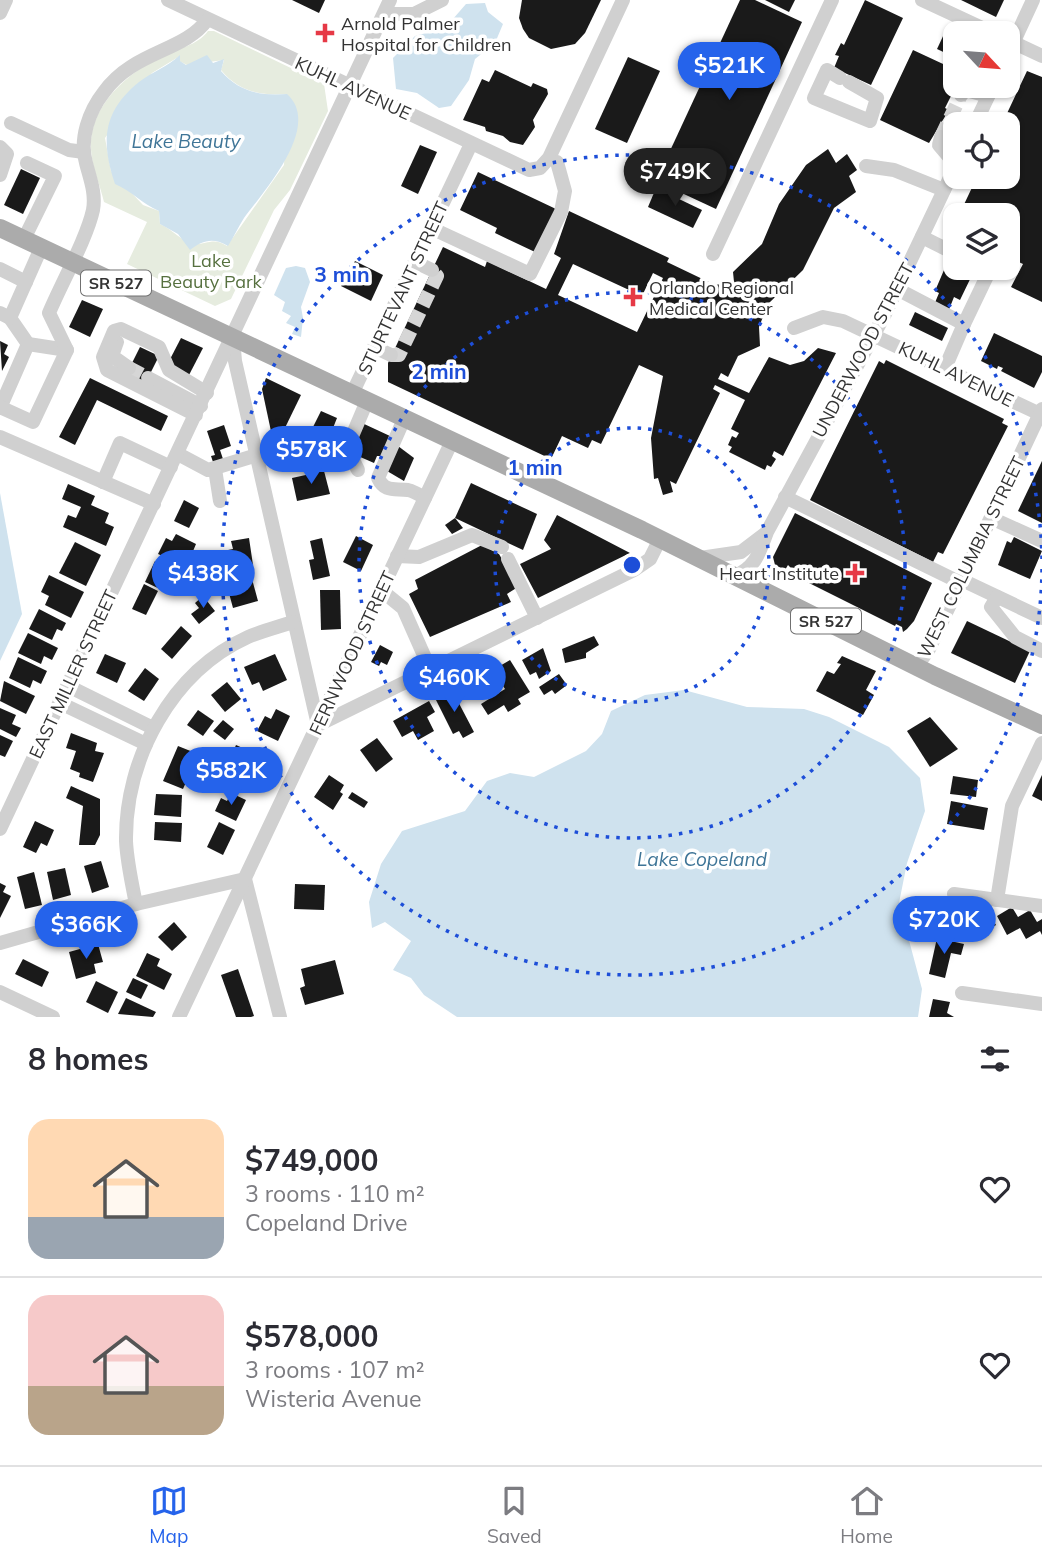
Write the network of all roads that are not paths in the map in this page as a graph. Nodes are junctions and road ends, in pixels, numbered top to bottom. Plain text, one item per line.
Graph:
1 (6, 0) edge
2 (168, 0) edge
3 (390, 0) edge
4 (442, 0) edge
5 (624, 0) edge
6 (832, 0) edge
7 (922, 0) edge
8 (1033, 0) edge
9 (195, 6) edge
10 (0, 13) edge
11 (384, 14) junction
12 (207, 19) junction
13 (967, 21) edge
14 (1020, 26) edge
15 (1020, 49) edge
16 (1042, 56) edge
17 (806, 58) junction
18 (838, 77) junction
19 (350, 87) junction
20 (791, 89) junction
21 (814, 98) junction
22 (11, 122) dead end
23 (940, 137) tunnel mouth
24 (471, 144) junction
25 (0, 147) edge
26 (943, 150) edge
27 (84, 152) junction
28 (557, 162) dead end
29 (27, 163) dead end
30 (866, 166) dead end
31 (0, 175) edge
32 (944, 190) joint
33 (0, 228) edge
34 (431, 228) junction
35 (922, 237) junction
36 (24, 239) junction
37 (41, 248) junction
38 (943, 248) edge
39 (713, 254) dead end
40 (70, 262) junction
41 (415, 262) junction
42 (0, 269) edge
43 (432, 270) dead end
44 (984, 280) edge
45 (26, 282) junction
46 (897, 289) junction
47 (5, 316) edge
48 (964, 324) junction
49 (794, 328) dead end
50 (124, 330) junction
51 (873, 335) junction
52 (232, 338) junction
53 (28, 344) junction
54 (374, 347) junction
55 (67, 350) junction
56 (391, 355) dead end
57 (129, 368) tunnel mouth
58 (945, 368) junction
59 (148, 378) tunnel mouth
60 (243, 391) junction
61 (360, 398) junction
62 (203, 400) junction
63 (0, 407) edge
64 (1040, 418) edge
65 (404, 419) junction
66 (0, 437) edge
67 (452, 441) junction
68 (257, 455) junction
69 (174, 461) junction
70 (215, 469) junction
71 (358, 470) dead end
72 (103, 482) junction
73 (785, 497) junction
74 (425, 498) junction
75 (220, 500) dead end
76 (154, 504) junction
77 (991, 519) junction
78 (767, 532) junction
79 (660, 539) junction
80 (1042, 541) edge
81 (397, 556) junction
82 (701, 558) junction
83 (735, 576) junction
84 (961, 581) junction
85 (381, 590) junction
86 (997, 597) junction
87 (537, 618) junction
88 (1042, 618) edge
89 (293, 622) junction
90 (1042, 651) edge
91 (427, 663) junction
92 (918, 667) junction
93 (68, 686) junction
94 (60, 703) junction
95 (318, 725) junction
96 (1042, 725) edge
97 (153, 728) junction
98 (1042, 743) edge
99 (146, 744) junction
100 (0, 829) edge
101 (245, 879) junction
102 (954, 894) dead end
103 (997, 900) junction
104 (136, 904) junction
105 (1042, 906) edge
106 (0, 943) edge
107 (0, 992) edge
108 (962, 993) dead end
109 (1042, 1004) edge
110 (53, 1017) edge
111 (179, 1017) edge
112 (280, 1017) edge

1 - 10 street
2 - 9 street, KUHL AVENUE
3 - 11 street, EAST MILLER STREET
4 - 11 street
5 - 24 street, KUHL AVENUE
6 - 17 street
7 - 13 street
8 - 14 street
9 - 12 street, KUHL AVENUE
11 - 19 street, EAST MILLER STREET
12 - 19 street, KUHL AVENUE
12 - 27 street
15 - 16 street
17 - 18 street
17 - 20 street
18 - 21 street
18 - 21 street
19 - 24 street, KUHL AVENUE
19 - 52 street, EAST MILLER STREET
20 - 21 street
20 - 39 street
22 - 27 street
23 - 26 street
24 - 34 street, STURTEVANT STREET
25 - 31 street
27 - 40 street
28 - 34 street
29 - 36 street
30 - 32 street
32 - 35 street, UNDERWOOD STREET
33 - 36 main road, SR 527
34 - 41 street, STURTEVANT STREET
35 - 38 street
35 - 46 street, UNDERWOOD STREET
36 - 37 main road, SR 527
37 - 40 main road, SR 527
37 - 45 street
40 - 52 main road, SR 527
40 - 55 street
41 - 43 street
41 - 54 street, STURTEVANT STREET
42 - 45 street
44 - 48 street
45 - 47 street
46 - 48 street
46 - 51 street, UNDERWOOD STREET
47 - 53 street
48 - 58 street
49 - 51 street, KUHL AVENUE
50 - 57 street
50 - 62 street
50 - 62 street
51 - 58 street, KUHL AVENUE
51 - 73 street, UNDERWOOD STREET
52 - 60 street
52 - 61 main road, SR 527
52 - 62 street, EAST MILLER STREET
53 - 55 street
53 - 63 street
54 - 56 street
54 - 61 street, STURTEVANT STREET
55 - 63 street
58 - 64 street, KUHL AVENUE
59 - 62 street
60 - 62 street
60 - 68 street
61 - 65 main road, SR 527
61 - 71 street, STURTEVANT STREET
62 - 69 street, EAST MILLER STREET
64 - 77 street, WEST COLUMBIA STREET
65 - 67 main road, SR 527
65 - 74 street
66 - 72 street
67 - 74 street, FERNWOOD STREET
67 - 79 main road, SR 527
68 - 70 street
68 - 89 street
69 - 70 street
69 - 72 street
69 - 76 street, EAST MILLER STREET
70 - 75 street
72 - 76 street
73 - 78 street, UNDERWOOD STREET
73 - 84 street
74 - 81 street, FERNWOOD STREET
76 - 93 street, EAST MILLER STREET
77 - 80 street
77 - 84 street, WEST COLUMBIA STREET
78 - 82 street, UNDERWOOD STREET
78 - 83 street, UNDERWOOD STREET
79 - 82 main road, SR 527
79 - 87 street
81 - 85 street, FERNWOOD STREET
81 - 87 street
82 - 83 main road, SR 527
83 - 92 main road, SR 527
84 - 86 street
84 - 92 street, WEST COLUMBIA STREET
85 - 91 street
85 - 95 street, FERNWOOD STREET
86 - 88 street
86 - 90 street
87 - 91 street
89 - 95 street
89 - 97 street
91 - 95 street
92 - 96 main road, SR 527
93 - 94 street, EAST MILLER STREET
93 - 97 street
94 - 99 street
94 - 100 street, EAST MILLER STREET
95 - 101 street, FERNWOOD STREET
97 - 99 street
98 - 103 street
99 - 104 street
101 - 104 street
101 - 111 street, FERNWOOD STREET
101 - 112 street
102 - 103 street
103 - 105 street
104 - 106 street
107 - 110 street
108 - 109 street

